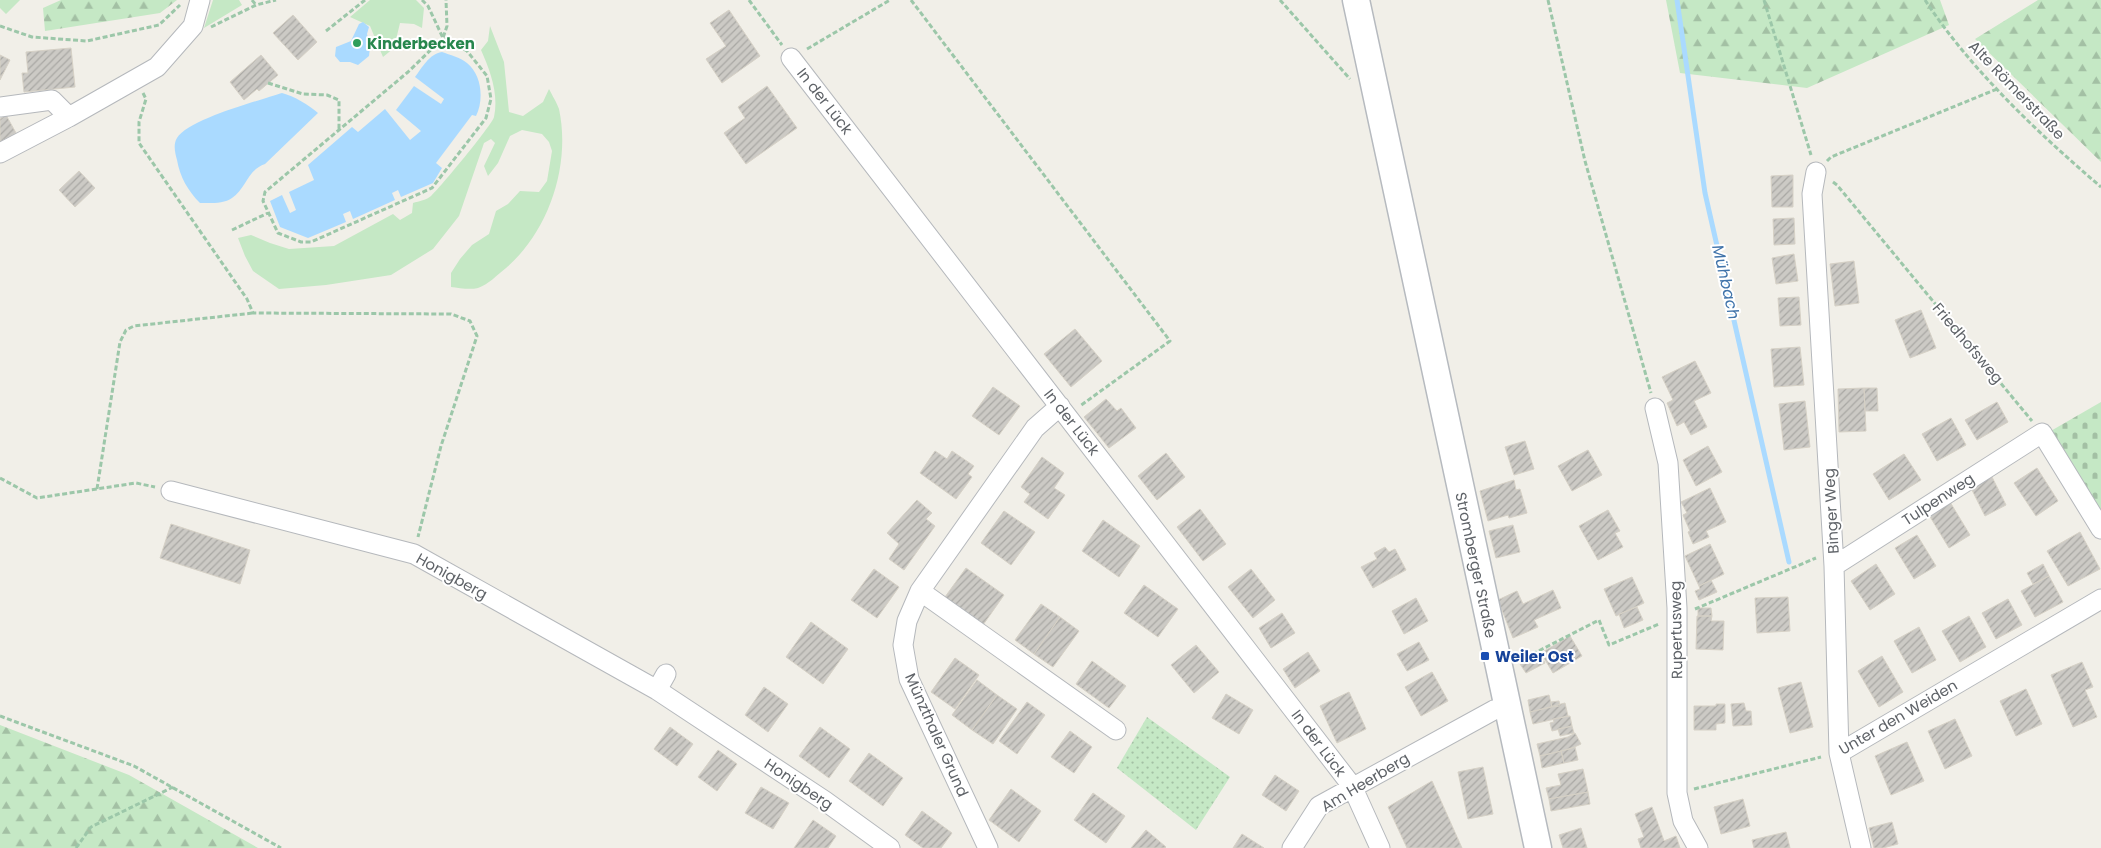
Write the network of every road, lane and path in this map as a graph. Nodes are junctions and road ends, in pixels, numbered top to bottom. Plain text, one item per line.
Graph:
1 (186, 0) edge
2 (200, 0) edge
3 (252, 0) edge
4 (276, 0) edge
5 (364, 0) edge
6 (422, 0) edge
7 (446, 0) edge
8 (749, 0) edge
9 (890, 0) edge
10 (911, 0) edge
11 (1280, 0) edge
12 (1356, 0) edge
13 (1548, 0) edge
14 (1764, 0) edge
15 (1925, 0) edge
16 (256, 5) junction
17 (0, 26) edge
18 (193, 26) junction
19 (326, 31) dead end
20 (443, 38) junction
21 (792, 58) junction
22 (136, 80) junction
23 (268, 83) dead end
24 (1375, 88) junction
25 (1997, 89) junction
26 (0, 107) edge
27 (69, 117) junction
28 (339, 131) junction
29 (0, 153) edge
30 (1816, 172) junction
31 (2101, 187) edge
32 (268, 213) junction
33 (232, 230) dead end
34 (253, 313) junction
35 (1655, 408) joint
36 (1064, 411) junction
37 (2042, 433) junction
38 (0, 478) edge
39 (97, 489) junction
40 (171, 490) joint
41 (2101, 529) edge
42 (414, 554) junction
43 (1834, 566) junction
44 (920, 591) junction
45 (2101, 599) edge
46 (1506, 708) junction
47 (0, 716) edge
48 (1116, 730) dead end
49 (1839, 753) junction
50 (1352, 786) junction
51 (173, 787) junction
52 (1677, 793) junction
53 (76, 848) edge
54 (282, 848) edge
55 (890, 848) edge
56 (988, 848) edge
57 (1292, 848) edge
58 (1380, 848) edge
59 (1538, 848) edge
60 (1698, 848) edge
61 (1861, 848) edge

1 - 17 path
2 - 18 street
3 - 16 path
4 - 16 path
5 - 19 path
6 - 20 path
7 - 20 path
8 - 21 path
9 - 21 path
10 - 36 path
11 - 24 path
12 - 24 main road, Stromberger Straße
13 - 35 path
14 - 30 path
15 - 25 path, Alte Römerstraße
16 - 18 path
18 - 22 street
20 - 28 path
20 - 32 path
21 - 36 street, In der Lück
22 - 27 street
22 - 34 path
23 - 28 path
24 - 46 main road, Stromberger Straße
25 - 30 path
25 - 31 path, Alte Römerstraße
26 - 27 street
27 - 29 street
28 - 32 path
30 - 37 path, Friedhofsweg
30 - 43 street, Binger Weg
32 - 33 path
34 - 39 path
34 - 42 path
35 - 52 street, Rupertusweg
36 - 44 street, Münzthaler Grund
36 - 50 street, In der Lück
37 - 41 street
37 - 43 street, Tulpenweg
38 - 39 path
39 - 40 path
40 - 42 street, Honigberg
42 - 55 street, Honigberg
43 - 49 street, Binger Weg
44 - 48 street
44 - 56 street, Münzthaler Grund
45 - 49 street, Unter den Weiden
46 - 50 street, Am Heerberg
46 - 59 main road, Stromberger Straße
47 - 51 path
49 - 52 path, Unter den Weiden
49 - 61 street, Binger Weg
50 - 57 street, Am Heerberg
50 - 58 street, In der Lück
51 - 53 path
51 - 54 path
52 - 60 street, Rupertusweg

